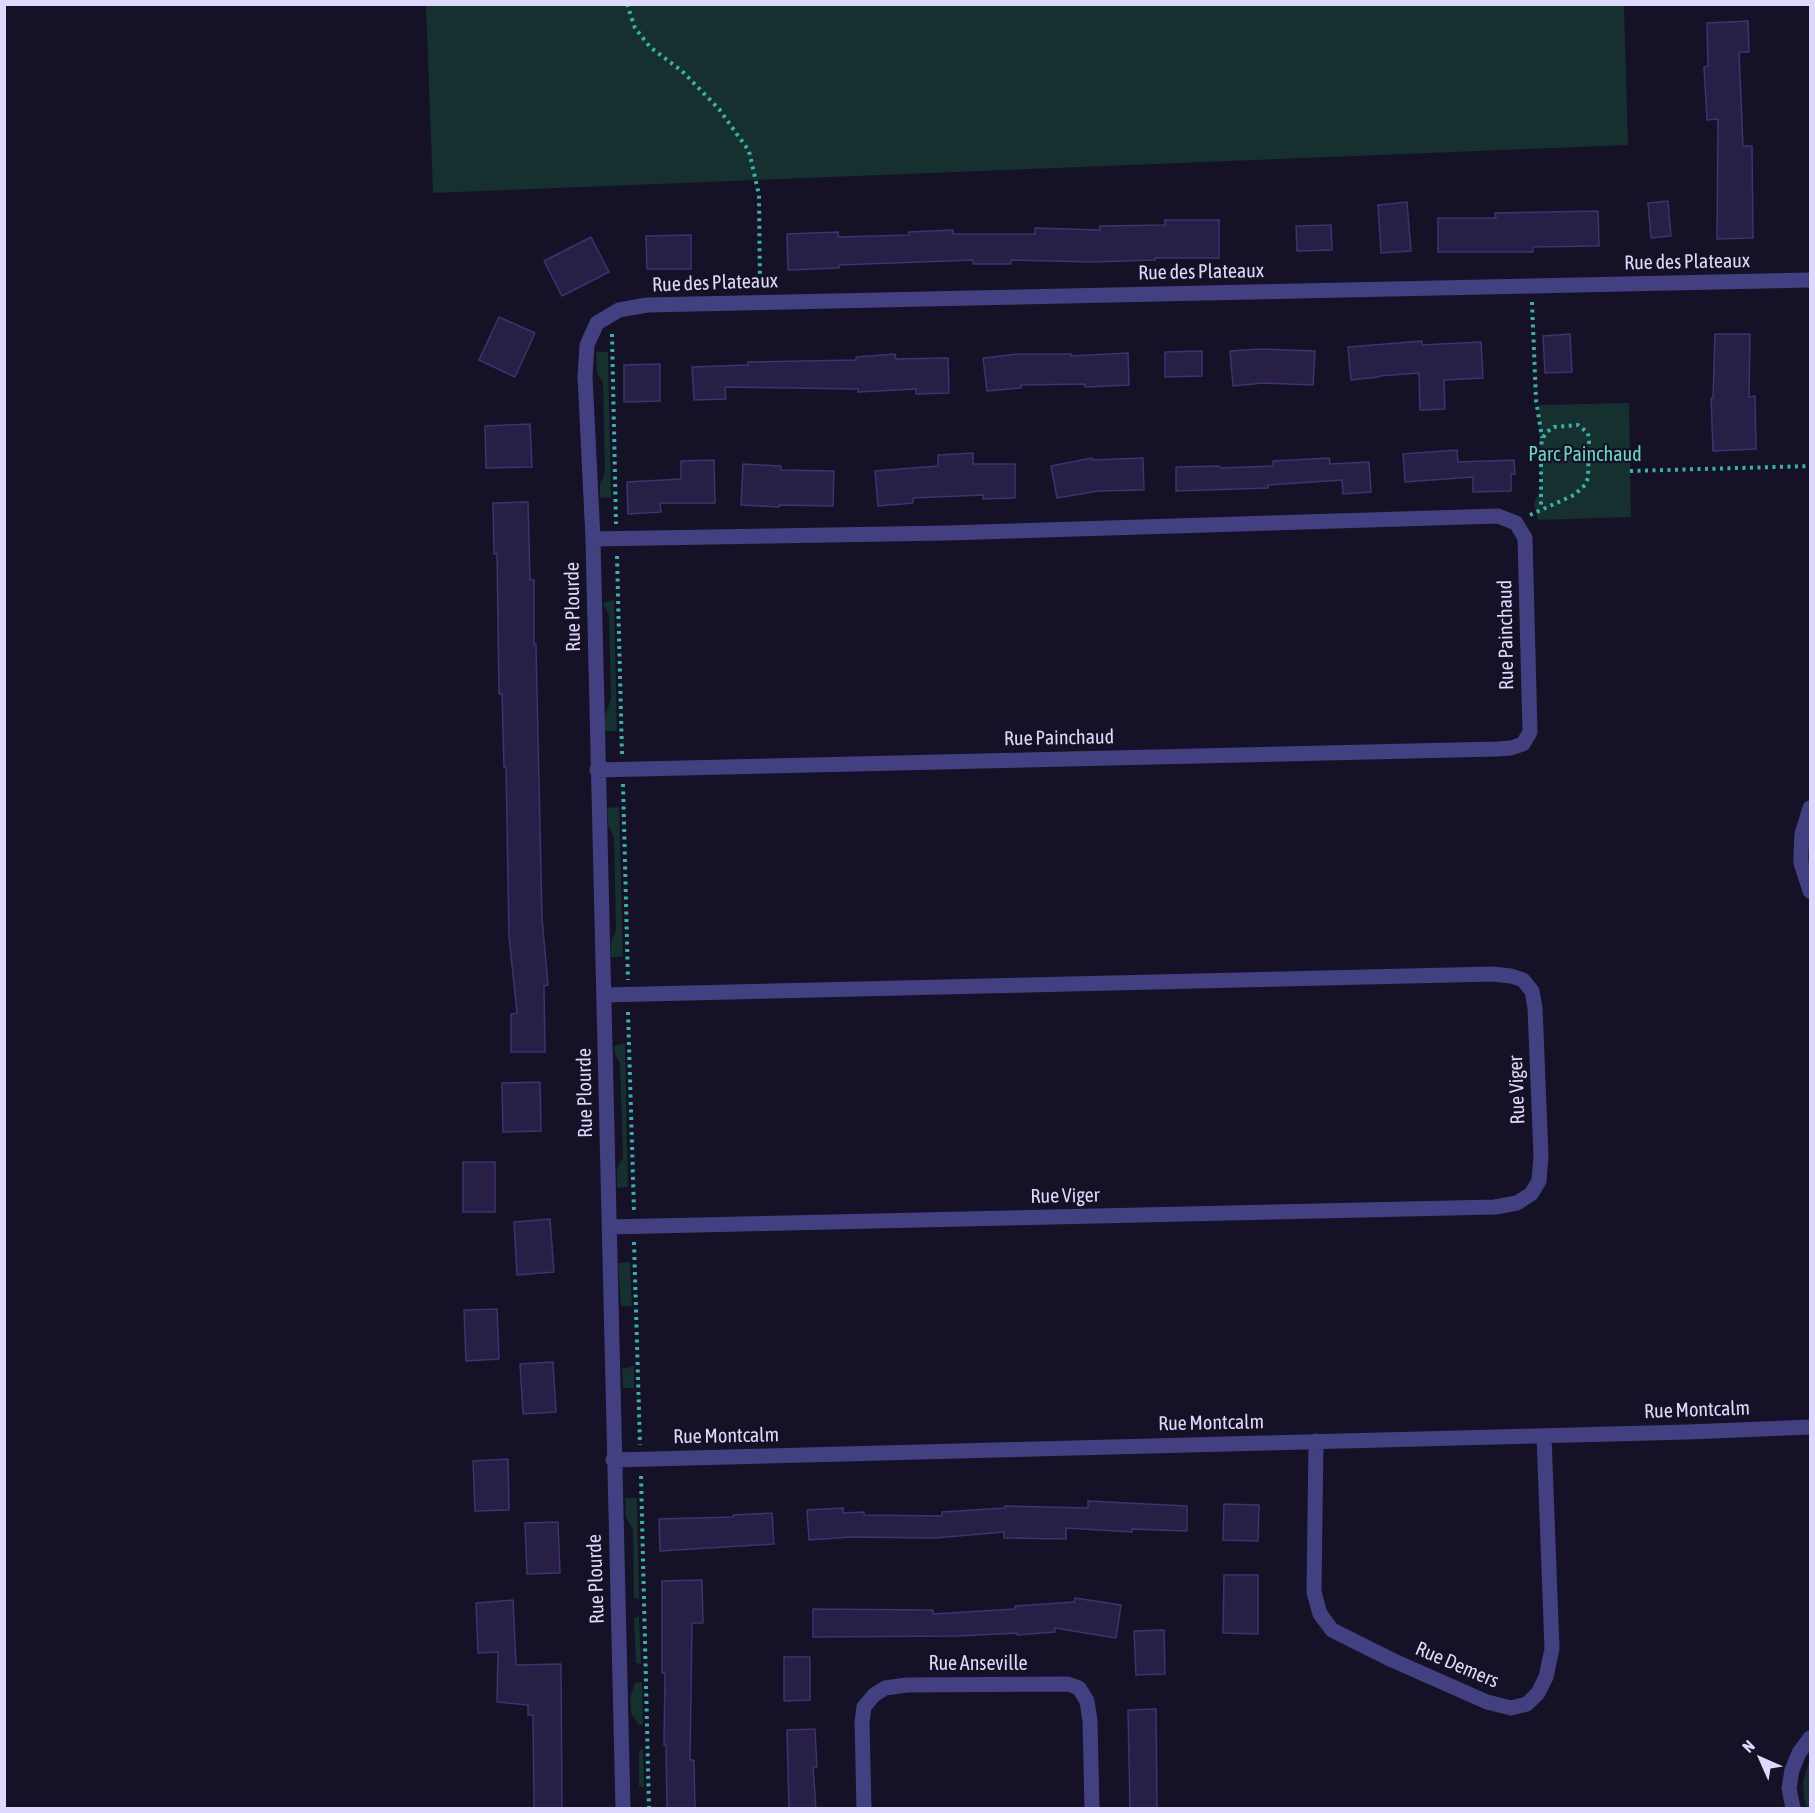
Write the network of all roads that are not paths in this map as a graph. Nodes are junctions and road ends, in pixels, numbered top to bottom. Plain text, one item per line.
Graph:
1 (1810, 280) edge
2 (597, 323) joint
3 (593, 539) junction
4 (597, 770) junction
5 (1810, 808) edge
6 (1810, 891) edge
7 (604, 995) junction
8 (609, 1227) junction
9 (1810, 1427) edge
10 (1544, 1436) junction
11 (1316, 1442) junction
12 (613, 1460) junction
13 (1810, 1738) edge
14 (623, 1809) edge
15 (864, 1809) edge
16 (1092, 1809) edge
17 (1793, 1809) edge

1 - 2 street, Rue des Plateaux
2 - 3 street, Rue Plourde
3 - 4 street, Rue Plourde
3 - 4 street, Rue Painchaud
4 - 7 street, Rue Plourde
5 - 6 street
7 - 8 street, Rue Plourde
7 - 8 street, Rue Viger
8 - 12 street, Rue Plourde
9 - 10 street, Rue Montcalm
10 - 11 street, Rue Montcalm
10 - 11 street, Rue Demers
11 - 12 street, Rue Montcalm
12 - 14 street, Rue Plourde
13 - 17 street
15 - 16 street, Rue Anseville

